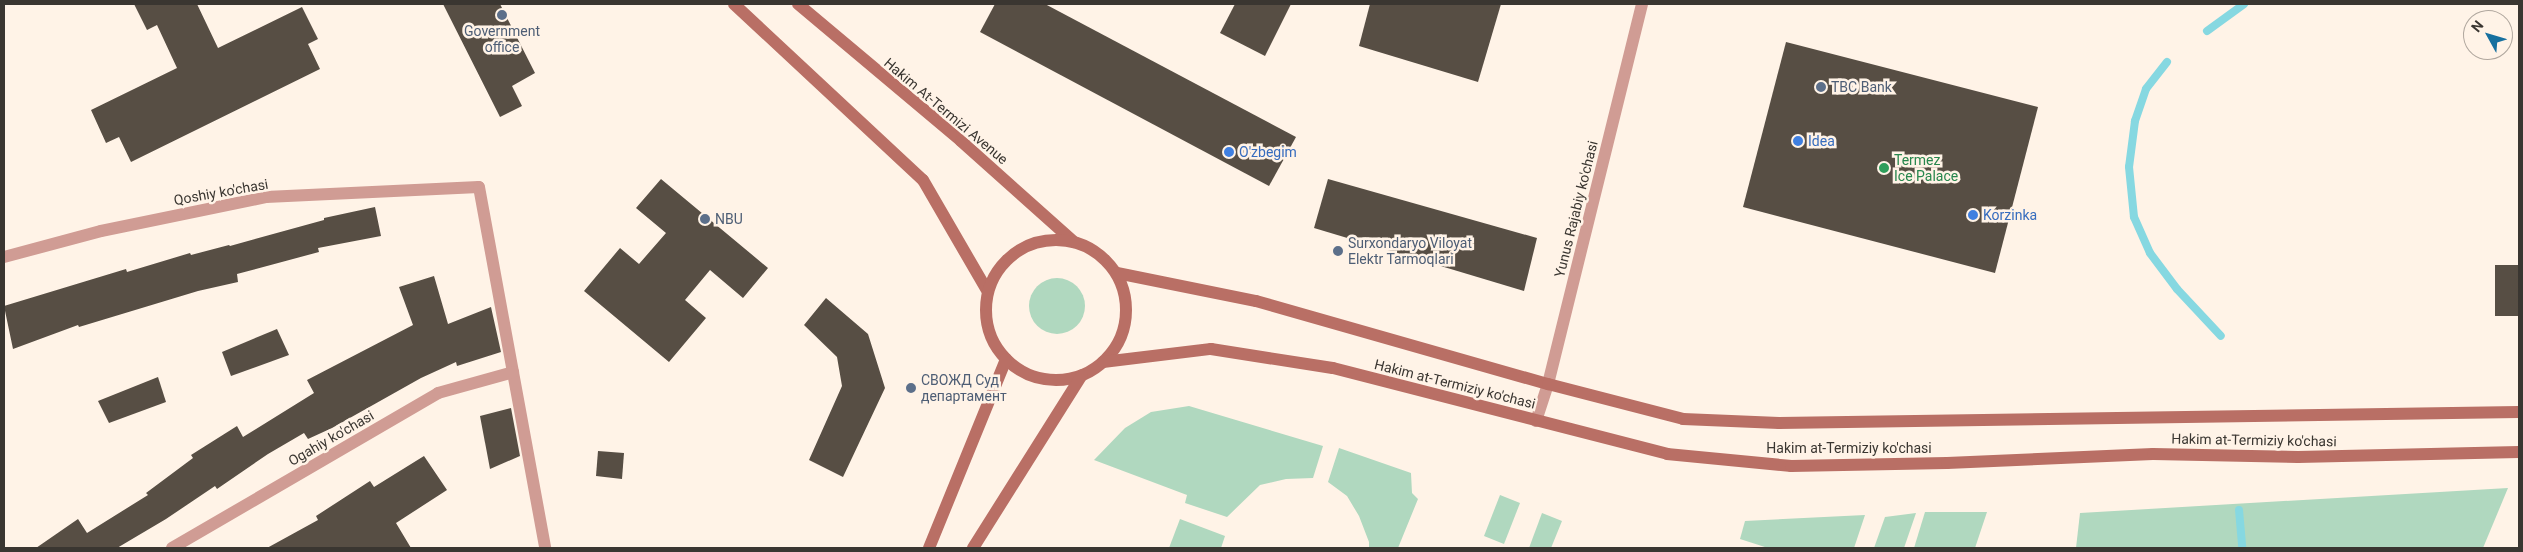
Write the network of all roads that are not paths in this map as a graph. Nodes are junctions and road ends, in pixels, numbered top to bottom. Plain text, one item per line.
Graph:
1 (734, 4) edge
2 (798, 4) edge
3 (1642, 4) edge
4 (1074, 242) junction
5 (4, 257) edge
6 (1117, 273) junction
7 (988, 292) junction
8 (1006, 360) junction
9 (1103, 362) junction
10 (513, 372) junction
11 (1082, 375) junction
12 (1548, 384) junction
13 (2519, 412) edge
14 (1536, 421) junction
15 (2519, 452) edge
16 (172, 548) edge
17 (545, 548) edge
18 (929, 548) edge
19 (973, 548) edge

1 - 7 main road
2 - 4 main road, Hakim At-Termizi Avenue
3 - 12 street, Yunus Rajabiy ko'chasi
4 - 6 main road
4 - 7 main road
5 - 10 street, Qoshiy ko'chasi
6 - 9 main road
6 - 12 main road, Hakim at-Termiziy ko'chasi
7 - 8 main road
8 - 11 main road
8 - 18 main road
9 - 11 main road
9 - 14 main road, Hakim at-Termiziy ko'chasi
10 - 16 street, Ogahiy ko'chasi
10 - 17 street
11 - 19 main road
12 - 13 main road, Hakim at-Termiziy ko'chasi
12 - 14 street, Yunus Rajabiy ko'chasi
14 - 15 main road, Hakim at-Termiziy ko'chasi

